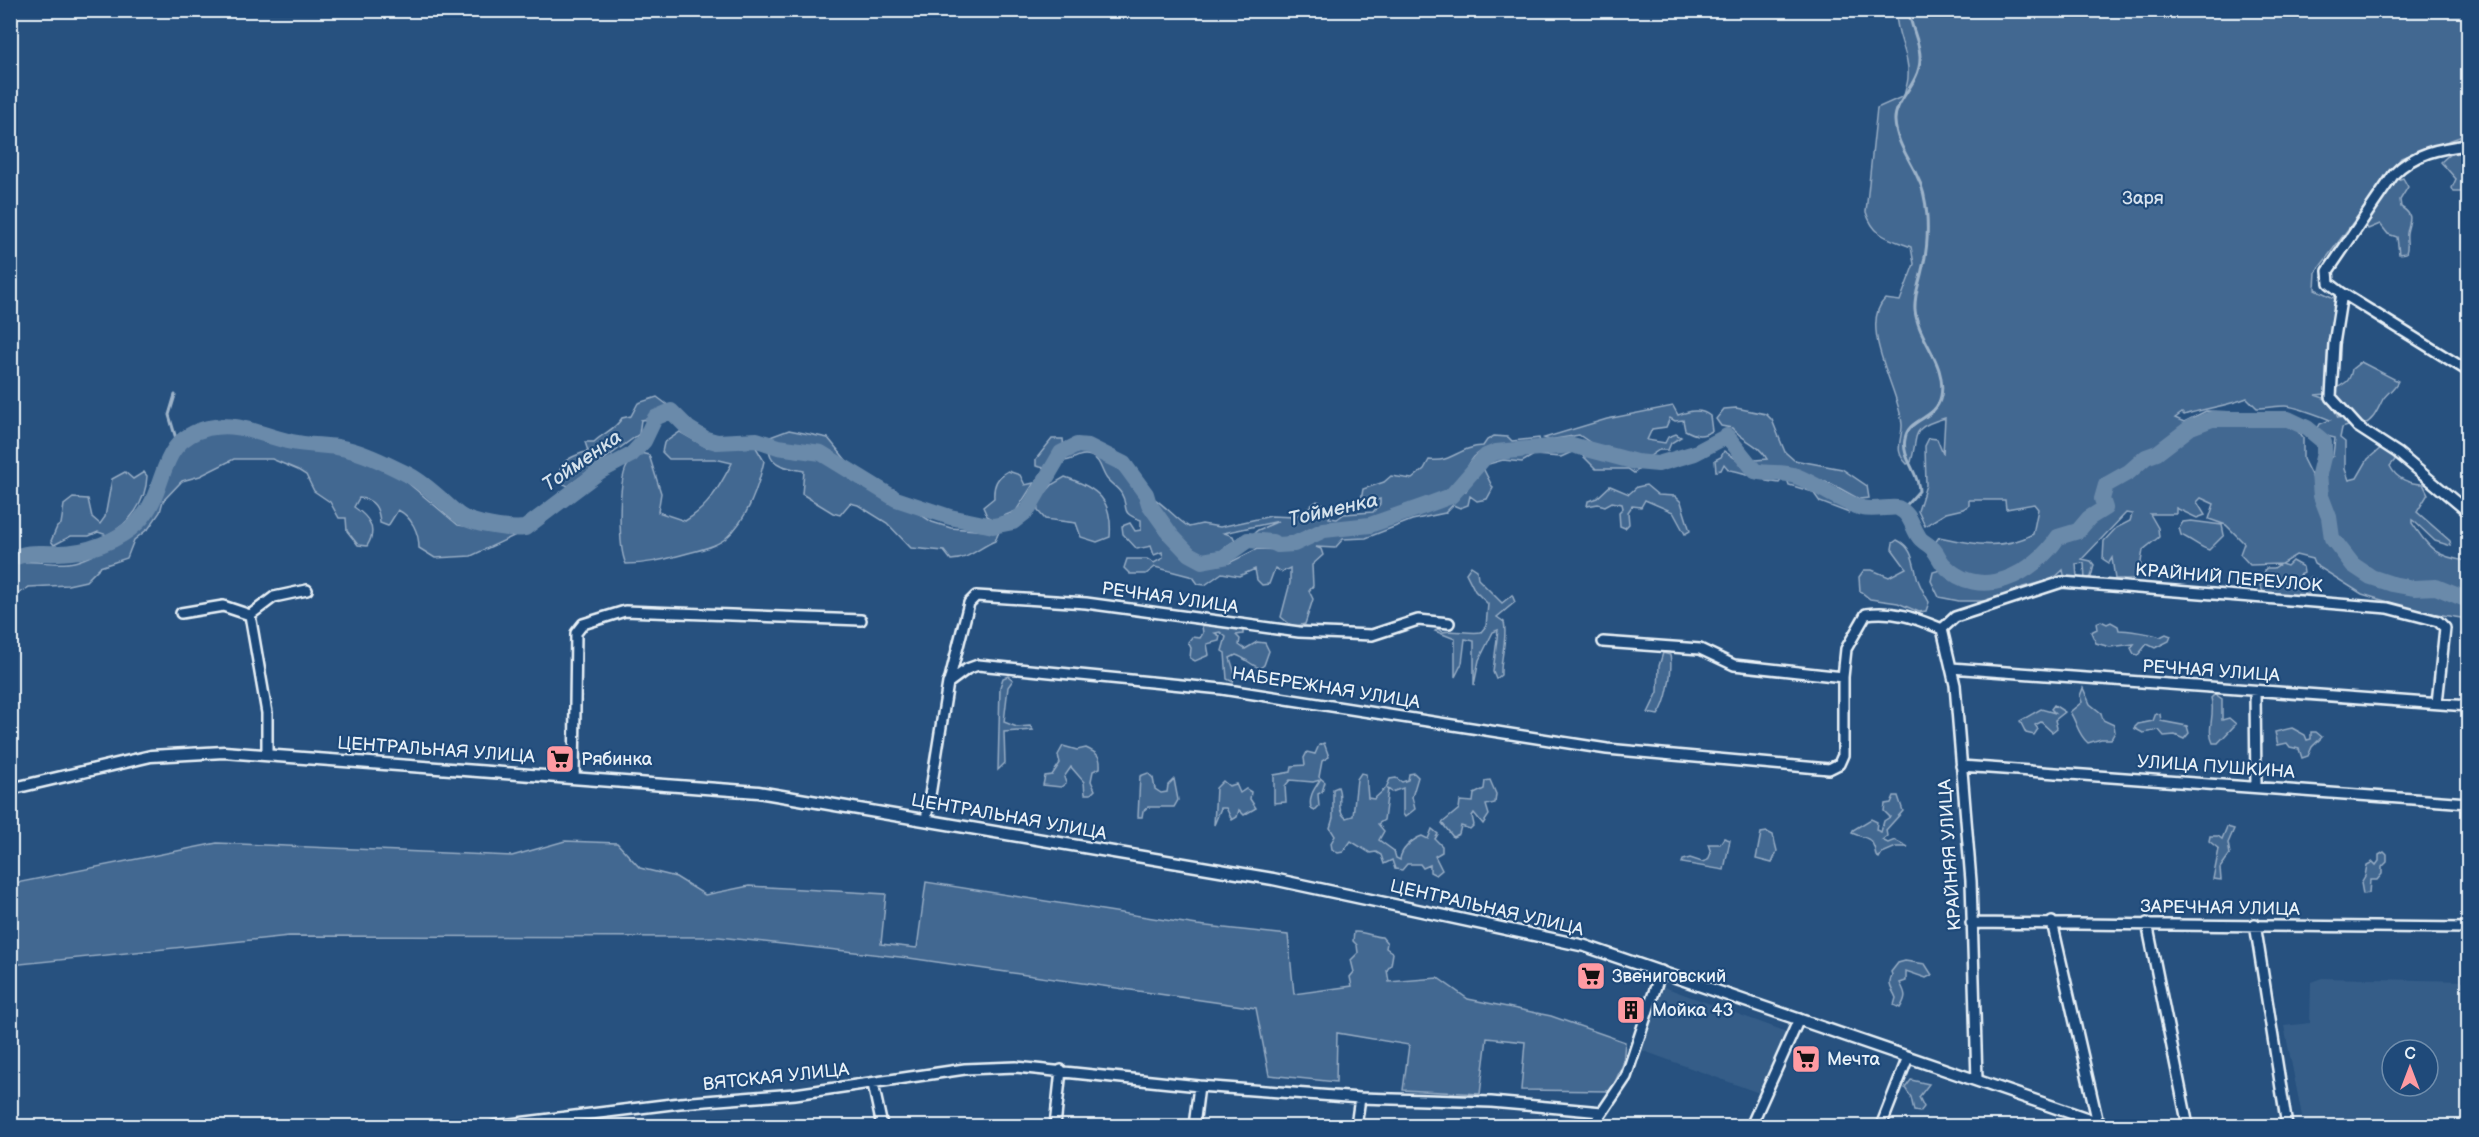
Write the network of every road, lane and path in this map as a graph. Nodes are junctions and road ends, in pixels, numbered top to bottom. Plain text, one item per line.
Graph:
1 (2469, 145) edge
2 (2342, 292) junction
3 (2469, 371) edge
4 (2469, 512) edge
5 (307, 590) dead end
6 (181, 613) dead end
7 (250, 615) junction
8 (861, 620) dead end
9 (1449, 623) dead end
10 (1941, 629) junction
11 (1603, 642) dead end
12 (1951, 668) junction
13 (1843, 677) junction
14 (948, 683) junction
15 (2255, 691) junction
16 (2437, 703) junction
17 (2469, 706) edge
18 (267, 754) junction
19 (1961, 766) junction
20 (574, 778) junction
21 (2256, 786) junction
22 (10, 789) edge
23 (2469, 803) edge
24 (926, 820) junction
25 (2052, 922) junction
26 (1971, 923) junction
27 (2147, 923) junction
28 (2255, 924) junction
29 (2469, 928) edge
30 (1661, 971) junction
31 (1799, 1019) junction
32 (1908, 1057) junction
33 (1061, 1070) junction
34 (1977, 1080) junction
35 (873, 1084) junction
36 (1199, 1086) junction
37 (1360, 1098) junction
38 (1602, 1112) junction
39 (2103, 1125) edge
40 (494, 1126) edge
41 (882, 1126) edge
42 (1055, 1126) edge
43 (1194, 1126) edge
44 (1356, 1126) edge
45 (1593, 1126) edge
46 (1751, 1126) edge
47 (1881, 1126) edge
48 (2188, 1126) edge
49 (2287, 1126) edge

1 - 2 street
2 - 3 street
2 - 4 street
5 - 7 street
6 - 7 street
7 - 18 street
8 - 20 street
9 - 14 street, РЕЧНАЯ УЛИЦА
10 - 12 street, КРАЙНЯЯ УЛИЦА
10 - 13 street
10 - 16 street, КРАЙНИЙ ПЕРЕУЛОК
11 - 13 street
12 - 15 street, РЕЧНАЯ УЛИЦА
12 - 19 street, КРАЙНЯЯ УЛИЦА
13 - 14 street, НАБЕРЕЖНАЯ УЛИЦА
14 - 24 street
15 - 16 street, РЕЧНАЯ УЛИЦА
15 - 21 street
16 - 17 street, РЕЧНАЯ УЛИЦА
18 - 20 street, ЦЕНТРАЛЬНАЯ УЛИЦА
18 - 22 street, ЦЕНТРАЛЬНАЯ УЛИЦА
19 - 21 street, УЛИЦА ПУШКИНА
19 - 26 street, КРАЙНЯЯ УЛИЦА
20 - 24 street, ЦЕНТРАЛЬНАЯ УЛИЦА
21 - 23 street, УЛИЦА ПУШКИНА
24 - 30 street, ЦЕНТРАЛЬНАЯ УЛИЦА
25 - 26 street, ЗАРЕЧНАЯ УЛИЦА
25 - 27 street, ЗАРЕЧНАЯ УЛИЦА
25 - 39 street
26 - 34 street, КРАЙНЯЯ УЛИЦА
27 - 28 street, ЗАРЕЧНАЯ УЛИЦА
27 - 48 street
28 - 29 street, ЗАРЕЧНАЯ УЛИЦА
28 - 49 street
30 - 31 street, ЦЕНТРАЛЬНАЯ УЛИЦА
30 - 38 street
31 - 32 street, ЦЕНТРАЛЬНАЯ УЛИЦА
31 - 46 street
32 - 34 street, ЦЕНТРАЛЬНАЯ УЛИЦА
32 - 47 street
33 - 35 street, ВЯТСКАЯ УЛИЦА
33 - 36 street, ВЯТСКАЯ УЛИЦА
33 - 42 street
34 - 39 street, ЦЕНТРАЛЬНАЯ УЛИЦА
35 - 40 street, ВЯТСКАЯ УЛИЦА
35 - 41 street
36 - 37 street, ВЯТСКАЯ УЛИЦА
36 - 43 street
37 - 38 street, ВЯТСКАЯ УЛИЦА
37 - 44 street
38 - 45 street

